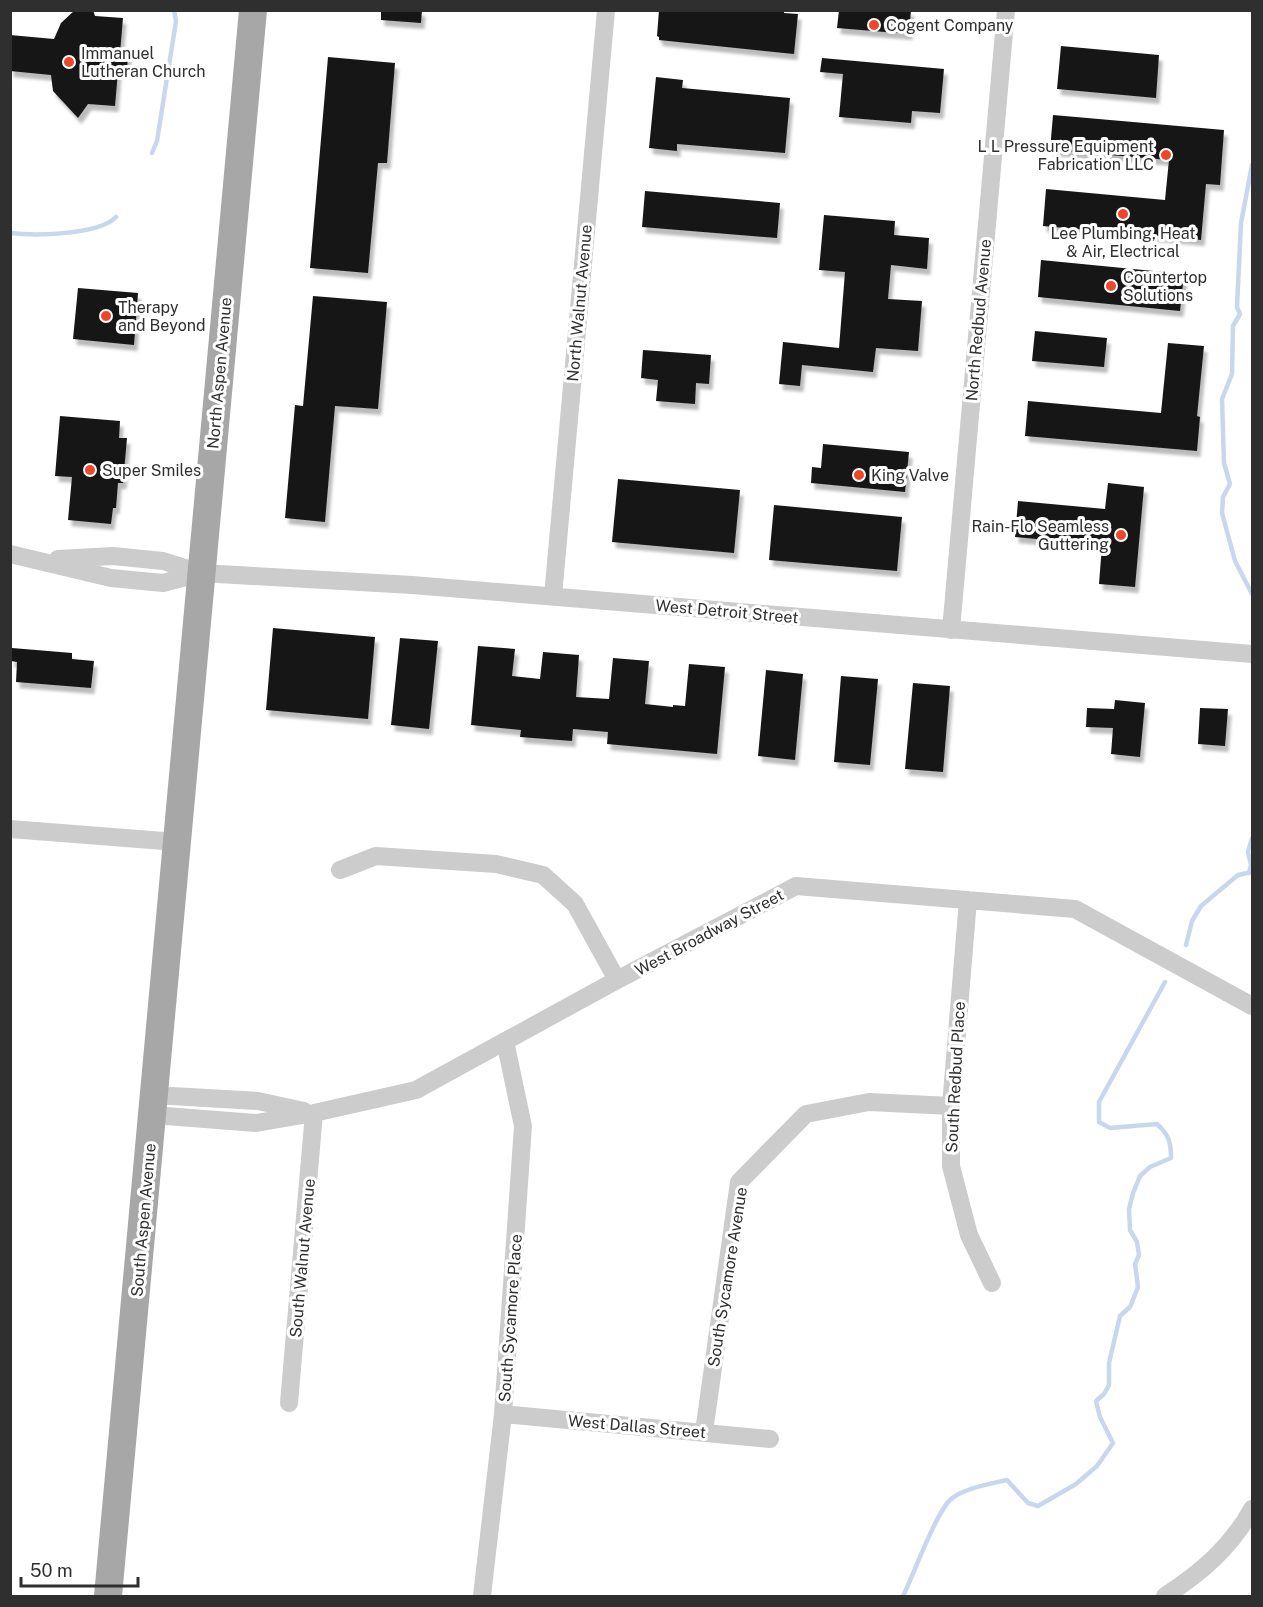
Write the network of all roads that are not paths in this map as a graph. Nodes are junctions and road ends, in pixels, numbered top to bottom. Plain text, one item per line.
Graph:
1 (253, 10) edge
2 (606, 10) edge
3 (1006, 10) edge
4 (10, 555) edge
5 (201, 573) junction
6 (553, 596) junction
7 (951, 630) junction
8 (1252, 654) edge
9 (10, 829) edge
10 (177, 843) junction
11 (340, 870) dead end
12 (968, 900) junction
13 (617, 980) junction
14 (1252, 1006) edge
15 (505, 1041) junction
16 (153, 1105) junction
17 (951, 1106) junction
18 (314, 1113) junction
19 (992, 1283) dead end
20 (289, 1403) dead end
21 (503, 1414) junction
22 (704, 1432) junction
23 (770, 1439) dead end
24 (1252, 1509) edge
25 (108, 1596) edge
26 (483, 1596) edge
27 (1166, 1596) edge

1 - 5 main road, North Aspen Avenue
2 - 6 street, North Walnut Avenue
3 - 7 street, North Redbud Avenue
4 - 5 street, West Detroit Street
5 - 6 street, West Detroit Street
5 - 10 main road, North Aspen Avenue
6 - 7 street, West Detroit Street
7 - 8 street, West Detroit Street
9 - 10 street
10 - 16 main road, South Aspen Avenue
11 - 13 street
12 - 13 street, West Broadway Street
12 - 14 street, West Broadway Street
12 - 17 street, South Redbud Place
13 - 15 street, West Broadway Street
15 - 18 street, West Broadway Street
15 - 21 street, South Sycamore Place
16 - 18 street, West Broadway Street
16 - 25 main road, South Aspen Avenue
17 - 19 street, South Redbud Place
17 - 22 street, South Sycamore Avenue
18 - 20 street, South Walnut Avenue
21 - 22 street, West Dallas Street
21 - 26 street, South Sycamore Place
22 - 23 street, West Dallas Street
24 - 27 street

